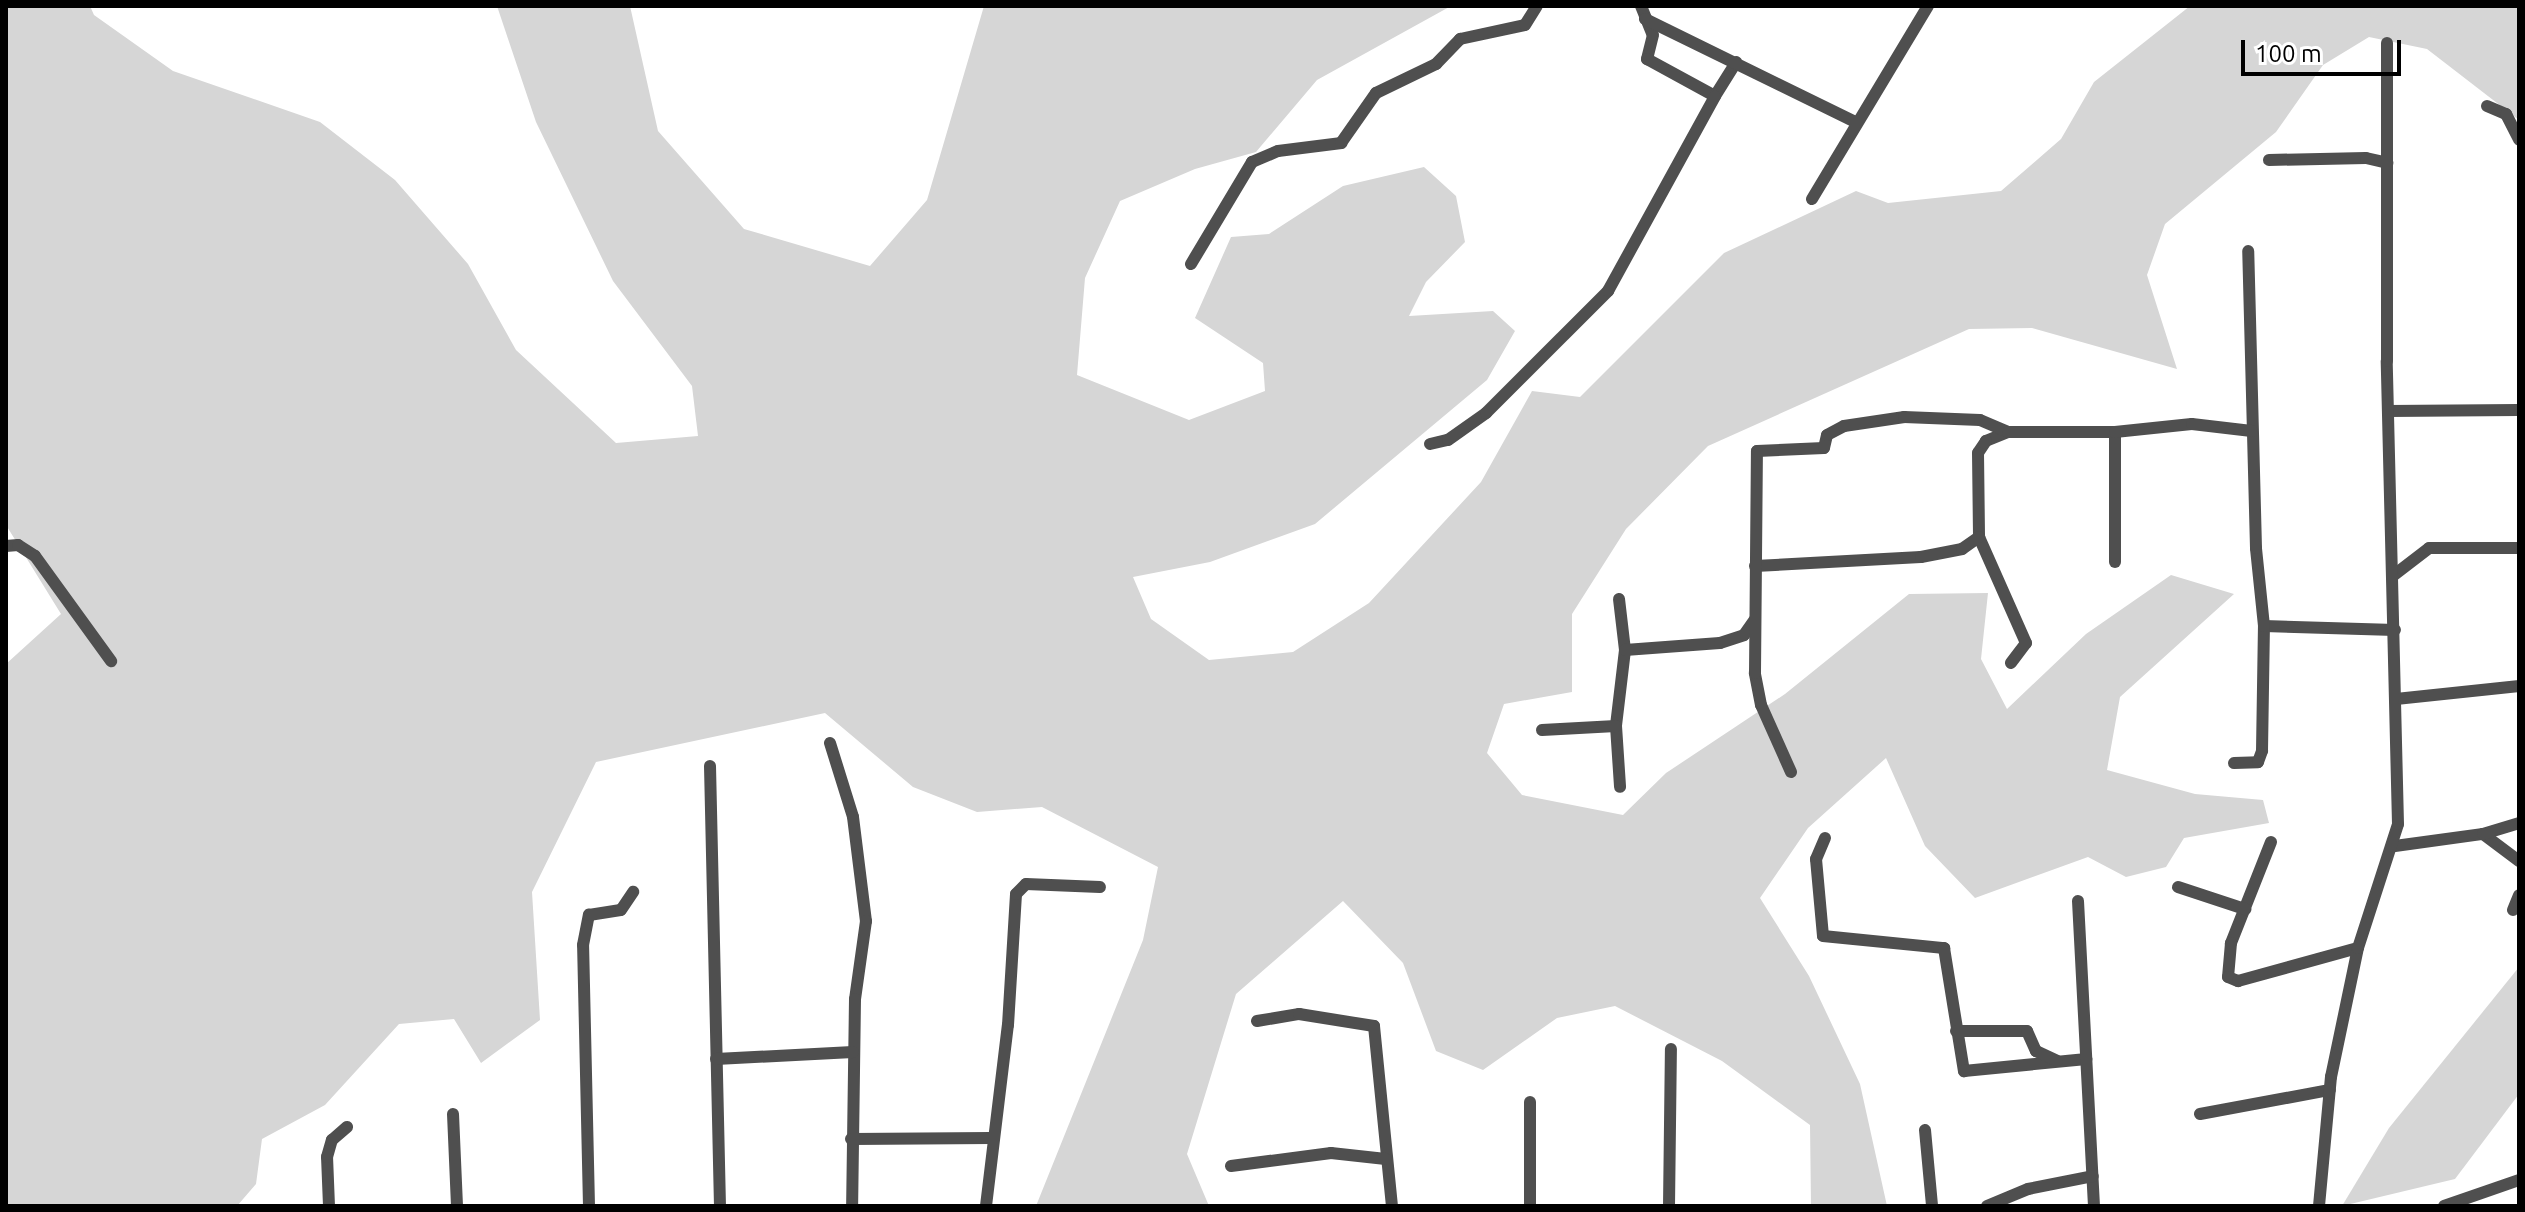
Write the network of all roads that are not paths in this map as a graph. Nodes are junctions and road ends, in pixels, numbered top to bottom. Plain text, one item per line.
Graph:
1 (1537, 6) edge
2 (1923, 7) edge
3 (1643, 12) edge
4 (2387, 43) dead end
5 (1736, 62) junction
6 (1715, 96) junction
7 (2487, 106) dead end
8 (1855, 122) junction
9 (2519, 140) edge
10 (2269, 160) dead end
11 (2387, 163) junction
12 (1812, 199) dead end
13 (2248, 251) dead end
14 (1191, 264) dead end
15 (2519, 410) edge
16 (2388, 411) junction
17 (2252, 431) junction
18 (2008, 432) junction
19 (2115, 432) junction
20 (1430, 444) dead end
21 (1979, 537) junction
22 (6, 546) edge
23 (2519, 548) edge
24 (2115, 562) dead end
25 (1755, 566) junction
26 (2394, 575) junction
27 (1619, 599) dead end
28 (1755, 619) junction
29 (2264, 626) junction
30 (2395, 630) junction
31 (1625, 650) junction
32 (111, 661) dead end
33 (2011, 663) dead end
34 (2519, 686) edge
35 (2396, 699) junction
36 (1616, 726) junction
37 (1542, 730) dead end
38 (830, 743) dead end
39 (2234, 763) dead end
40 (710, 766) dead end
41 (1791, 772) dead end
42 (1620, 787) dead end
43 (2519, 823) edge
44 (2483, 834) junction
45 (1825, 838) dead end
46 (2271, 842) dead end
47 (2395, 846) junction
48 (2519, 861) edge
49 (1100, 887) dead end
50 (2178, 887) dead end
51 (633, 892) dead end
52 (2519, 895) edge
53 (2078, 901) dead end
54 (2245, 909) junction
55 (2513, 910) dead end
56 (2358, 948) junction
57 (1257, 1021) dead end
58 (1956, 1031) junction
59 (1671, 1049) dead end
60 (853, 1052) junction
61 (716, 1059) junction
62 (2086, 1059) junction
63 (2057, 1061) junction
64 (2330, 1090) junction
65 (1530, 1102) dead end
66 (453, 1114) dead end
67 (2200, 1114) dead end
68 (347, 1127) dead end
69 (1925, 1130) dead end
70 (991, 1138) junction
71 (851, 1139) junction
72 (1386, 1159) junction
73 (1231, 1166) dead end
74 (2093, 1176) junction
75 (2516, 1184) edge
76 (329, 1206) edge
77 (457, 1206) edge
78 (589, 1206) edge
79 (720, 1206) edge
80 (852, 1206) edge
81 (986, 1206) edge
82 (1392, 1206) edge
83 (1530, 1206) edge
84 (1669, 1206) edge
85 (1932, 1206) edge
86 (1987, 1206) edge
87 (2094, 1206) edge
88 (2319, 1206) edge
89 (2444, 1206) edge

1 - 14 street
2 - 8 street
3 - 5 street
3 - 6 street
4 - 11 street
5 - 6 street
5 - 8 street
6 - 20 street
7 - 9 street
8 - 12 street
10 - 11 street
11 - 16 street
13 - 17 street
15 - 16 street
16 - 26 street
17 - 19 street
17 - 29 street
18 - 19 street
18 - 21 street
18 - 25 street
19 - 24 street
21 - 25 street
21 - 33 street
22 - 32 street
23 - 26 street
25 - 28 street
26 - 30 street
27 - 31 street
28 - 31 street
28 - 41 street
29 - 30 street
29 - 39 street
30 - 35 street
31 - 36 street
34 - 35 street
35 - 47 street
36 - 37 street
36 - 42 street
38 - 60 street
40 - 61 street
43 - 44 street
44 - 47 street
44 - 48 street
45 - 58 street
46 - 54 street
47 - 56 street
49 - 70 street
50 - 54 street
51 - 78 street
52 - 55 street
53 - 62 street
54 - 56 street
56 - 64 street
57 - 72 street
58 - 63 street
58 - 63 street
59 - 84 street
60 - 61 street
60 - 71 street
61 - 79 street
62 - 63 street
62 - 74 street
64 - 67 street
64 - 88 street
65 - 83 street
66 - 77 street
68 - 76 street
69 - 85 street
70 - 71 street
70 - 81 street
71 - 80 street
72 - 73 street
72 - 82 street
74 - 86 street
74 - 87 street
75 - 89 street

